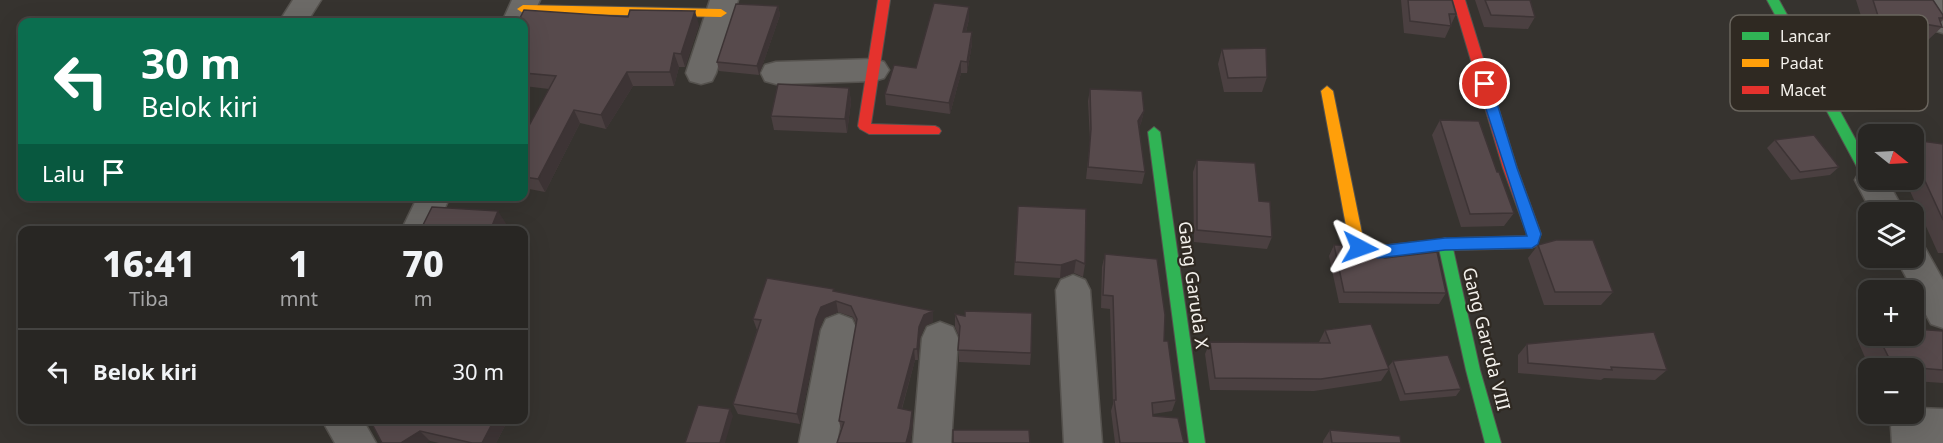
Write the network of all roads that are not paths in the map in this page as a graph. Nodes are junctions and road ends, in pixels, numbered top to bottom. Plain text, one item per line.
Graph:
1 (307, 0) edge
2 (884, 0) edge
3 (1459, 0) edge
4 (1773, 0) edge
5 (1927, 0) edge
6 (722, 7) edge
7 (522, 10) edge
8 (1781, 15) edge
9 (296, 18) edge
10 (1943, 23) edge
11 (874, 70) junction
12 (701, 73) dead end
13 (776, 73) dead end
14 (1326, 91) dead end
15 (1834, 111) edge
16 (935, 131) dead end
17 (1154, 132) dead end
18 (1858, 156) edge
19 (432, 201) edge
20 (420, 226) edge
21 (1445, 244) junction
22 (1918, 268) edge
23 (1073, 290) dead end
24 (1943, 313) edge
25 (838, 330) dead end
26 (940, 338) dead end
27 (344, 424) edge
28 (1943, 426) edge
29 (357, 443) edge
30 (818, 443) edge
31 (932, 443) edge
32 (1083, 443) edge
33 (1197, 443) edge
34 (1493, 443) edge
35 (1911, 443) edge

1 - 9 street
2 - 11 street
3 - 21 street
4 - 8 street
5 - 10 street
6 - 7 street
6 - 12 street
11 - 13 street
11 - 16 street
14 - 21 street
15 - 18 street
17 - 33 street, Gang Garuda X
19 - 20 street
21 - 34 street, Gang Garuda VIII
22 - 24 street
23 - 32 street
25 - 30 street
26 - 31 street
27 - 29 street
28 - 35 street

